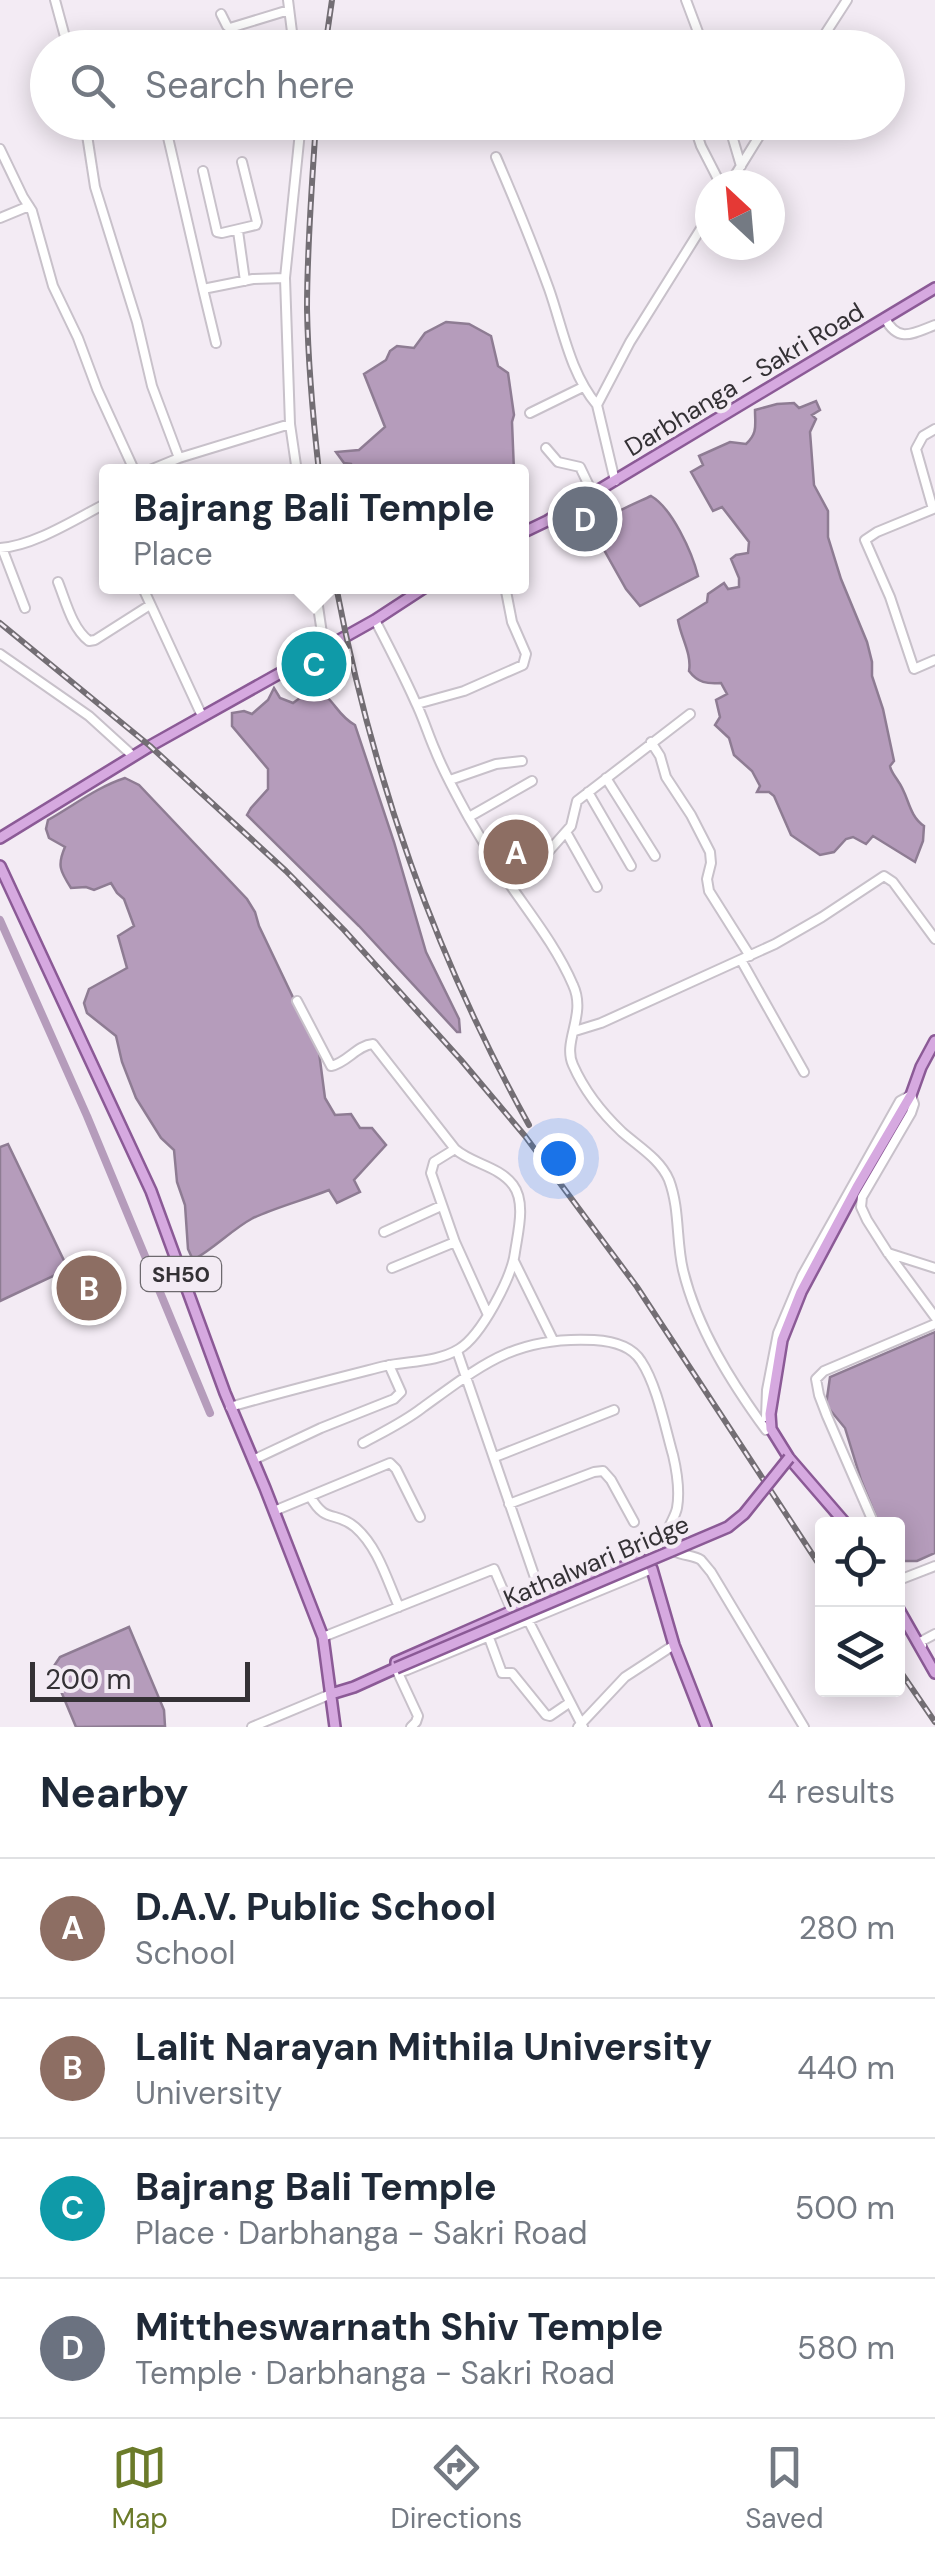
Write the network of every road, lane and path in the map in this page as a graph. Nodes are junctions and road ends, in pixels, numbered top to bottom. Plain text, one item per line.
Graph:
1 (55, 0) edge
2 (686, 0) edge
3 (846, 0) edge
4 (289, 5) edge
5 (222, 14) dead end
6 (63, 30) edge
7 (292, 30) edge
8 (697, 30) edge
9 (827, 30) edge
10 (87, 140) edge
11 (169, 140) edge
12 (300, 140) edge
13 (698, 140) edge
14 (733, 140) edge
15 (757, 140) edge
16 (0, 149) edge
17 (496, 158) dead end
18 (242, 162) dead end
19 (741, 166) junction
20 (712, 170) edge
21 (738, 170) edge
22 (203, 171) dead end
23 (29, 206) junction
24 (0, 218) edge
25 (238, 231) junction
26 (695, 238) edge
27 (285, 278) junction
28 (245, 281) junction
29 (935, 288) edge
30 (203, 289) junction
31 (885, 318) junction
32 (935, 326) edge
33 (216, 343) dead end
34 (583, 388) junction
35 (597, 405) junction
36 (530, 413) dead end
37 (290, 424) junction
38 (935, 430) edge
39 (546, 448) dead end
40 (179, 458) junction
41 (131, 464) edge
42 (165, 464) edge
43 (296, 464) edge
44 (614, 481) junction
45 (593, 494) junction
46 (99, 509) edge
47 (934, 511) edge
48 (529, 530) edge
49 (1, 548) edge
50 (58, 582) dead end
51 (146, 594) edge
52 (316, 594) edge
53 (415, 594) edge
54 (506, 594) edge
55 (150, 604) junction
56 (25, 608) dead end
57 (375, 620) junction
58 (324, 647) junction
59 (0, 654) edge
60 (935, 660) edge
61 (416, 704) junction
62 (690, 714) dead end
63 (202, 716) junction
64 (652, 742) junction
65 (133, 756) junction
66 (522, 761) dead end
67 (606, 778) junction
68 (450, 780) junction
69 (532, 781) dead end
70 (588, 792) junction
71 (469, 818) junction
72 (566, 832) junction
73 (0, 838) edge
74 (655, 856) dead end
75 (0, 866) edge
76 (631, 866) dead end
77 (511, 886) junction
78 (597, 888) dead end
79 (935, 940) edge
80 (746, 958) junction
81 (296, 1001) dead end
82 (575, 1031) junction
83 (935, 1041) edge
84 (804, 1072) dead end
85 (911, 1094) junction
86 (455, 1150) junction
87 (441, 1206) junction
88 (384, 1232) dead end
89 (456, 1242) junction
90 (888, 1253) junction
91 (514, 1261) junction
92 (392, 1268) dead end
93 (935, 1268) edge
94 (488, 1315) junction
95 (935, 1321) edge
96 (553, 1340) junction
97 (458, 1350) junction
98 (390, 1366) junction
99 (466, 1375) junction
100 (230, 1407) junction
101 (614, 1410) dead end
102 (363, 1443) dead end
103 (495, 1457) junction
104 (789, 1458) junction
105 (253, 1460) junction
106 (310, 1496) junction
107 (509, 1504) junction
108 (274, 1511) junction
109 (840, 1517) edge
110 (871, 1517) edge
111 (420, 1518) dead end
112 (634, 1522) dead end
113 (935, 1566) edge
114 (652, 1570) junction
115 (905, 1578) edge
116 (542, 1598) junction
117 (399, 1607) junction
118 (512, 1611) junction
119 (528, 1620) junction
120 (905, 1620) edge
121 (935, 1634) edge
122 (488, 1636) junction
123 (322, 1637) junction
124 (674, 1644) junction
125 (935, 1666) edge
126 (397, 1670) junction
127 (935, 1674) edge
128 (331, 1694) junction
129 (569, 1703) junction
130 (580, 1726) edge
131 (702, 1726) edge
132 (252, 1727) edge
133 (335, 1727) edge
134 (410, 1727) edge
135 (804, 1727) edge

1 - 6 street
2 - 8 street
3 - 9 street
4 - 5 street
4 - 7 street
10 - 40 street
11 - 30 street
12 - 27 street
13 - 20 street
14 - 19 street
15 - 19 street
16 - 23 street
17 - 34 street
18 - 25 street
19 - 21 street
22 - 25 street
23 - 24 street
23 - 41 street
25 - 28 street
26 - 35 street
27 - 28 street
27 - 37 street
28 - 30 street
29 - 31 main road, Darbhanga - Sakri Road
30 - 33 street
31 - 32 street
31 - 44 main road, Darbhanga - Sakri Road
34 - 35 street
34 - 36 street
35 - 44 street
37 - 40 street
37 - 43 street
38 - 47 street
39 - 45 street
40 - 42 street
44 - 45 main road, Darbhanga - Sakri Road
45 - 48 main road, Darbhanga - Sakri Road
46 - 49 street
47 - 60 street
49 - 56 street
50 - 55 street
51 - 55 street
52 - 58 street
53 - 57 main road
54 - 61 street
55 - 63 street
57 - 58 main road
57 - 61 street
58 - 63 main road
59 - 65 street
61 - 68 street
62 - 64 street
63 - 65 main road
64 - 67 street
64 - 80 street
65 - 73 main road
66 - 68 street
67 - 70 street
67 - 74 street
68 - 71 street
69 - 71 street
70 - 72 street
70 - 76 street
71 - 77 street
72 - 77 street
72 - 78 street
75 - 100 main road, SH50
77 - 82 street
79 - 80 street
80 - 82 street
80 - 84 street
81 - 86 street
82 - 85 street
83 - 85 main road
85 - 90 street
85 - 104 main road
86 - 87 street
86 - 91 street
87 - 88 street
87 - 89 street
89 - 92 street
89 - 94 street
90 - 93 street
90 - 95 street
91 - 94 street
91 - 96 street
94 - 97 street
95 - 110 street
96 - 99 street
96 - 135 street
97 - 98 street
97 - 99 street
98 - 100 street
98 - 105 street
99 - 102 street
99 - 103 street
100 - 105 main road, SH50
101 - 103 street
103 - 107 street
104 - 109 main road
104 - 126 main road, Kathalwari Bridge, bridge
105 - 108 main road, SH50
106 - 108 street
106 - 111 street
106 - 117 street
107 - 112 street
107 - 116 street
108 - 123 main road, SH50
113 - 115 street
114 - 116 main road
114 - 119 street
114 - 124 main road
116 - 118 main road
117 - 118 street
117 - 123 street
118 - 126 main road
119 - 122 street
119 - 129 street
120 - 127 main road
121 - 125 street
122 - 126 street
122 - 129 street
123 - 128 main road, SH50
124 - 130 street
124 - 131 main road
126 - 128 main road
126 - 134 street
128 - 132 street
128 - 133 main road
129 - 130 street

